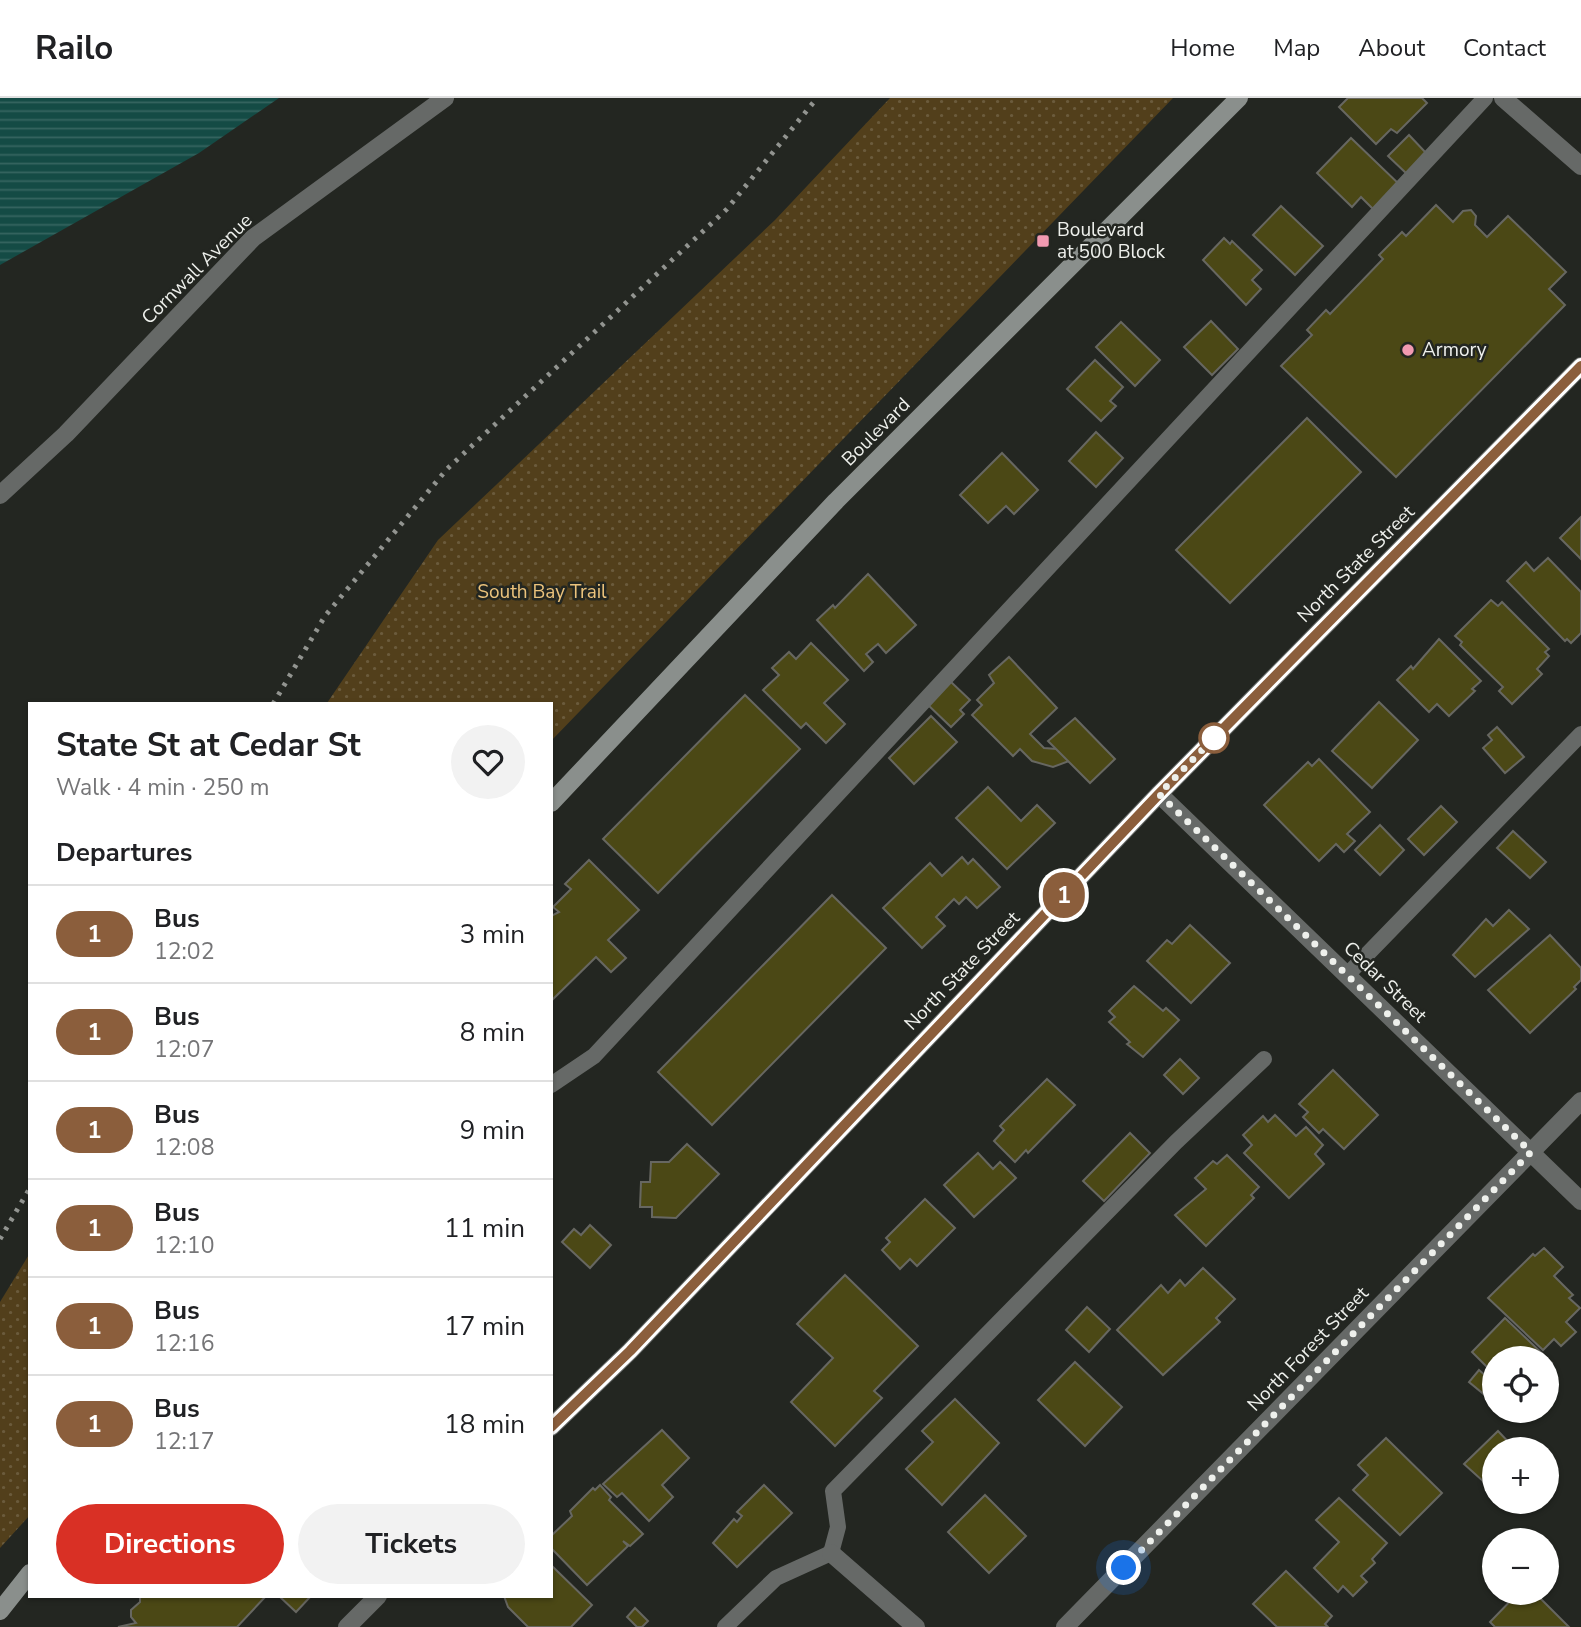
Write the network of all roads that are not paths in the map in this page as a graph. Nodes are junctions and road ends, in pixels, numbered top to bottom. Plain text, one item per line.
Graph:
1 (445, 98) edge
2 (1239, 98) edge
3 (1485, 98) edge
4 (1503, 98) edge
5 (1581, 166) edge
6 (1581, 366) edge
7 (0, 495) edge
8 (1581, 734) edge
9 (1159, 794) junction
10 (553, 801) edge
11 (1348, 974) junction
12 (1264, 1059) dead end
13 (553, 1084) edge
14 (1581, 1101) edge
15 (1531, 1152) junction
16 (1581, 1201) edge
17 (553, 1425) edge
18 (831, 1553) junction
19 (28, 1576) edge
20 (376, 1598) edge
21 (0, 1611) edge
22 (347, 1627) edge
23 (725, 1627) edge
24 (916, 1627) edge
25 (1065, 1627) edge

1 - 7 street, Cornwall Avenue
2 - 10 main road, Boulevard
3 - 13 lane
4 - 5 street
6 - 9 street, North State Street
8 - 11 lane
9 - 11 street, Cedar Street
9 - 17 street, North State Street
11 - 15 street, Cedar Street
12 - 18 lane
14 - 15 street, North Forest Street
15 - 16 street, Cedar Street
15 - 25 street, North Forest Street
18 - 23 lane
18 - 24 street
19 - 21 main road
20 - 22 street

